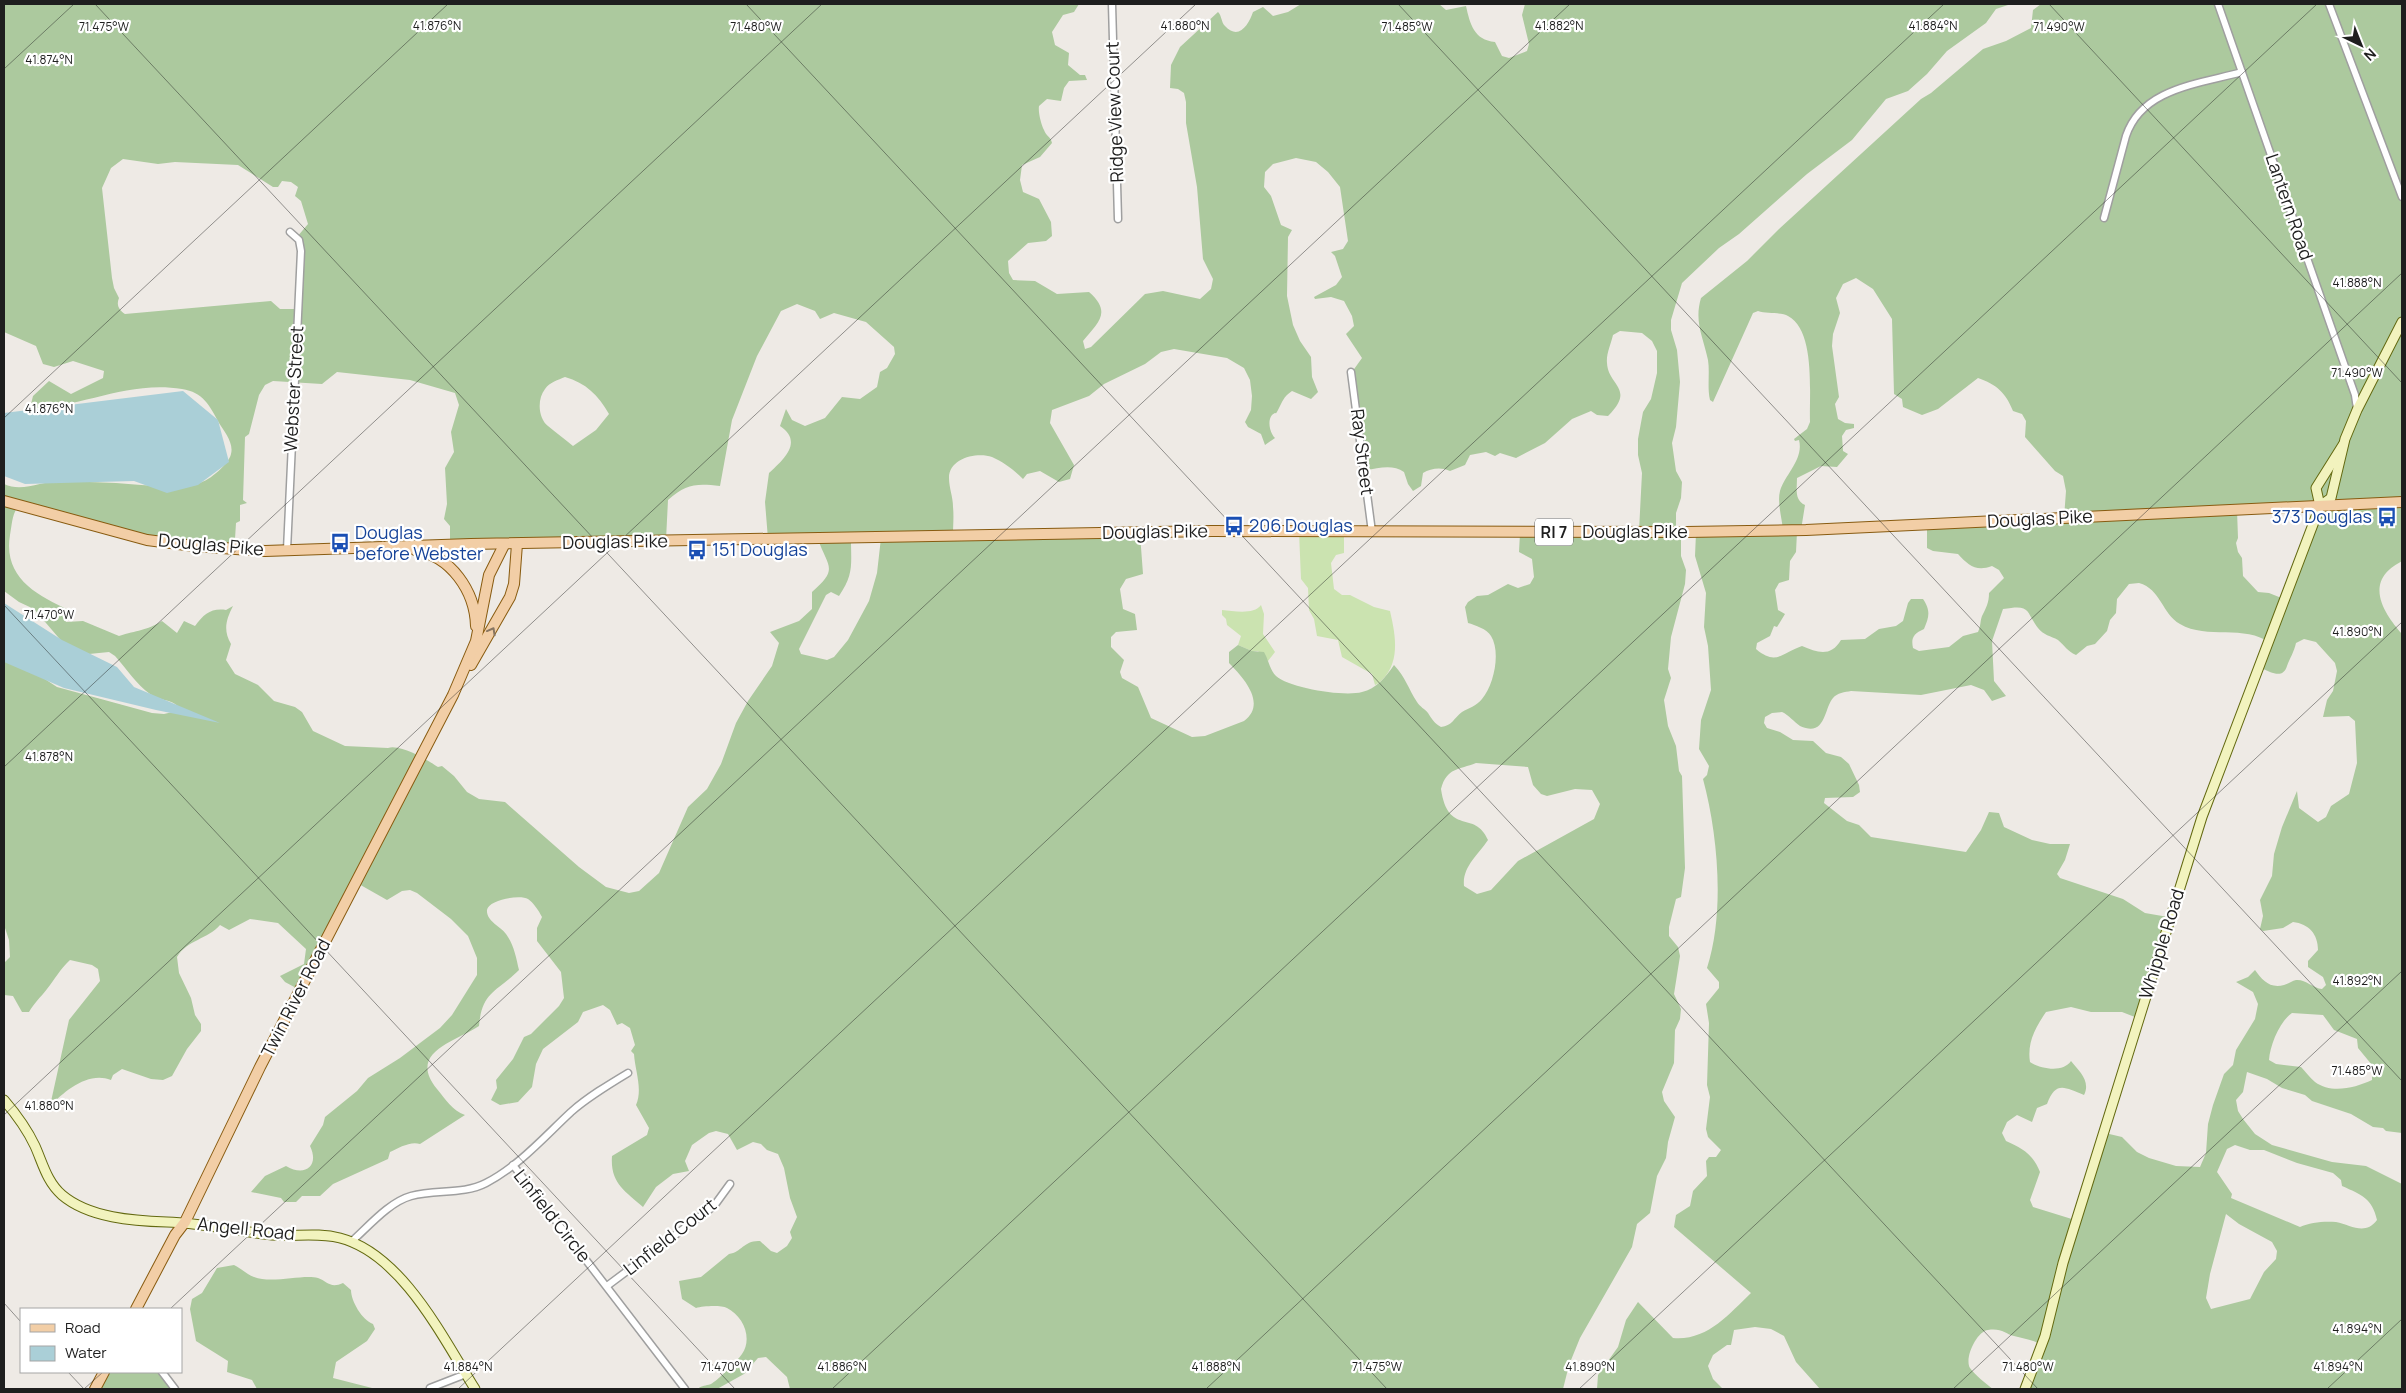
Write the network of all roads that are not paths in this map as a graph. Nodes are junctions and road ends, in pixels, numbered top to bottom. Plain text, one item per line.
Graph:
1 (1112, 4) edge
2 (2218, 4) edge
3 (2329, 4) edge
4 (2242, 72) junction
5 (2402, 197) edge
6 (2104, 218) dead end
7 (1118, 219) dead end
8 (290, 232) dead end
9 (2402, 322) edge
10 (1351, 372) dead end
11 (2357, 410) junction
12 (2343, 445) junction
13 (4, 501) edge
14 (2402, 502) edge
15 (2320, 506) junction
16 (1372, 532) junction
17 (504, 544) junction
18 (517, 544) junction
19 (397, 548) junction
20 (287, 550) junction
21 (476, 640) junction
22 (456, 687) junction
23 (628, 1073) dead end
24 (4, 1100) edge
25 (514, 1165) junction
26 (730, 1184) dead end
27 (185, 1222) junction
28 (351, 1242) junction
29 (607, 1286) junction
30 (137, 1308) edge
31 (103, 1373) edge
32 (163, 1373) edge
33 (466, 1374) junction
34 (430, 1388) edge
35 (95, 1389) edge
36 (175, 1389) edge
37 (475, 1389) edge
38 (685, 1389) edge
39 (2025, 1389) edge

1 - 7 street, Ridge View Court
2 - 4 street, Lantern Road
3 - 5 street
4 - 6 street
4 - 11 street, Lantern Road
8 - 20 street, Webster Street
9 - 11 street, Whipple Road
10 - 16 street, Ray Street
11 - 12 street, Whipple Road
12 - 15 street, Whipple Road
12 - 15 street, Whipple Road
13 - 20 main road, Douglas Pike / RI 7
14 - 15 main road, Douglas Pike / RI 7
15 - 16 main road, Douglas Pike / RI 7
15 - 39 street, Whipple Road
16 - 18 main road, Douglas Pike / RI 7
17 - 18 main road, Douglas Pike / RI 7
17 - 19 main road, Douglas Pike / RI 7
17 - 21 main road, Twin River Road
22 -> 18 main road, Twin River Road
19 - 20 main road, Douglas Pike / RI 7
19 - 21 main road
21 - 22 main road, Twin River Road
22 - 27 main road, Twin River Road
23 - 25 street
24 - 27 street, Angell Road
25 - 28 street, Linfield Circle
25 - 29 street, Linfield Circle
26 - 29 street, Linfield Court
27 - 28 street, Angell Road
27 - 30 main road, Twin River Road
28 - 33 street, Angell Road
29 - 38 street, Linfield Circle
31 - 35 main road
32 - 36 street
33 - 34 street
33 - 37 street, Angell Road

